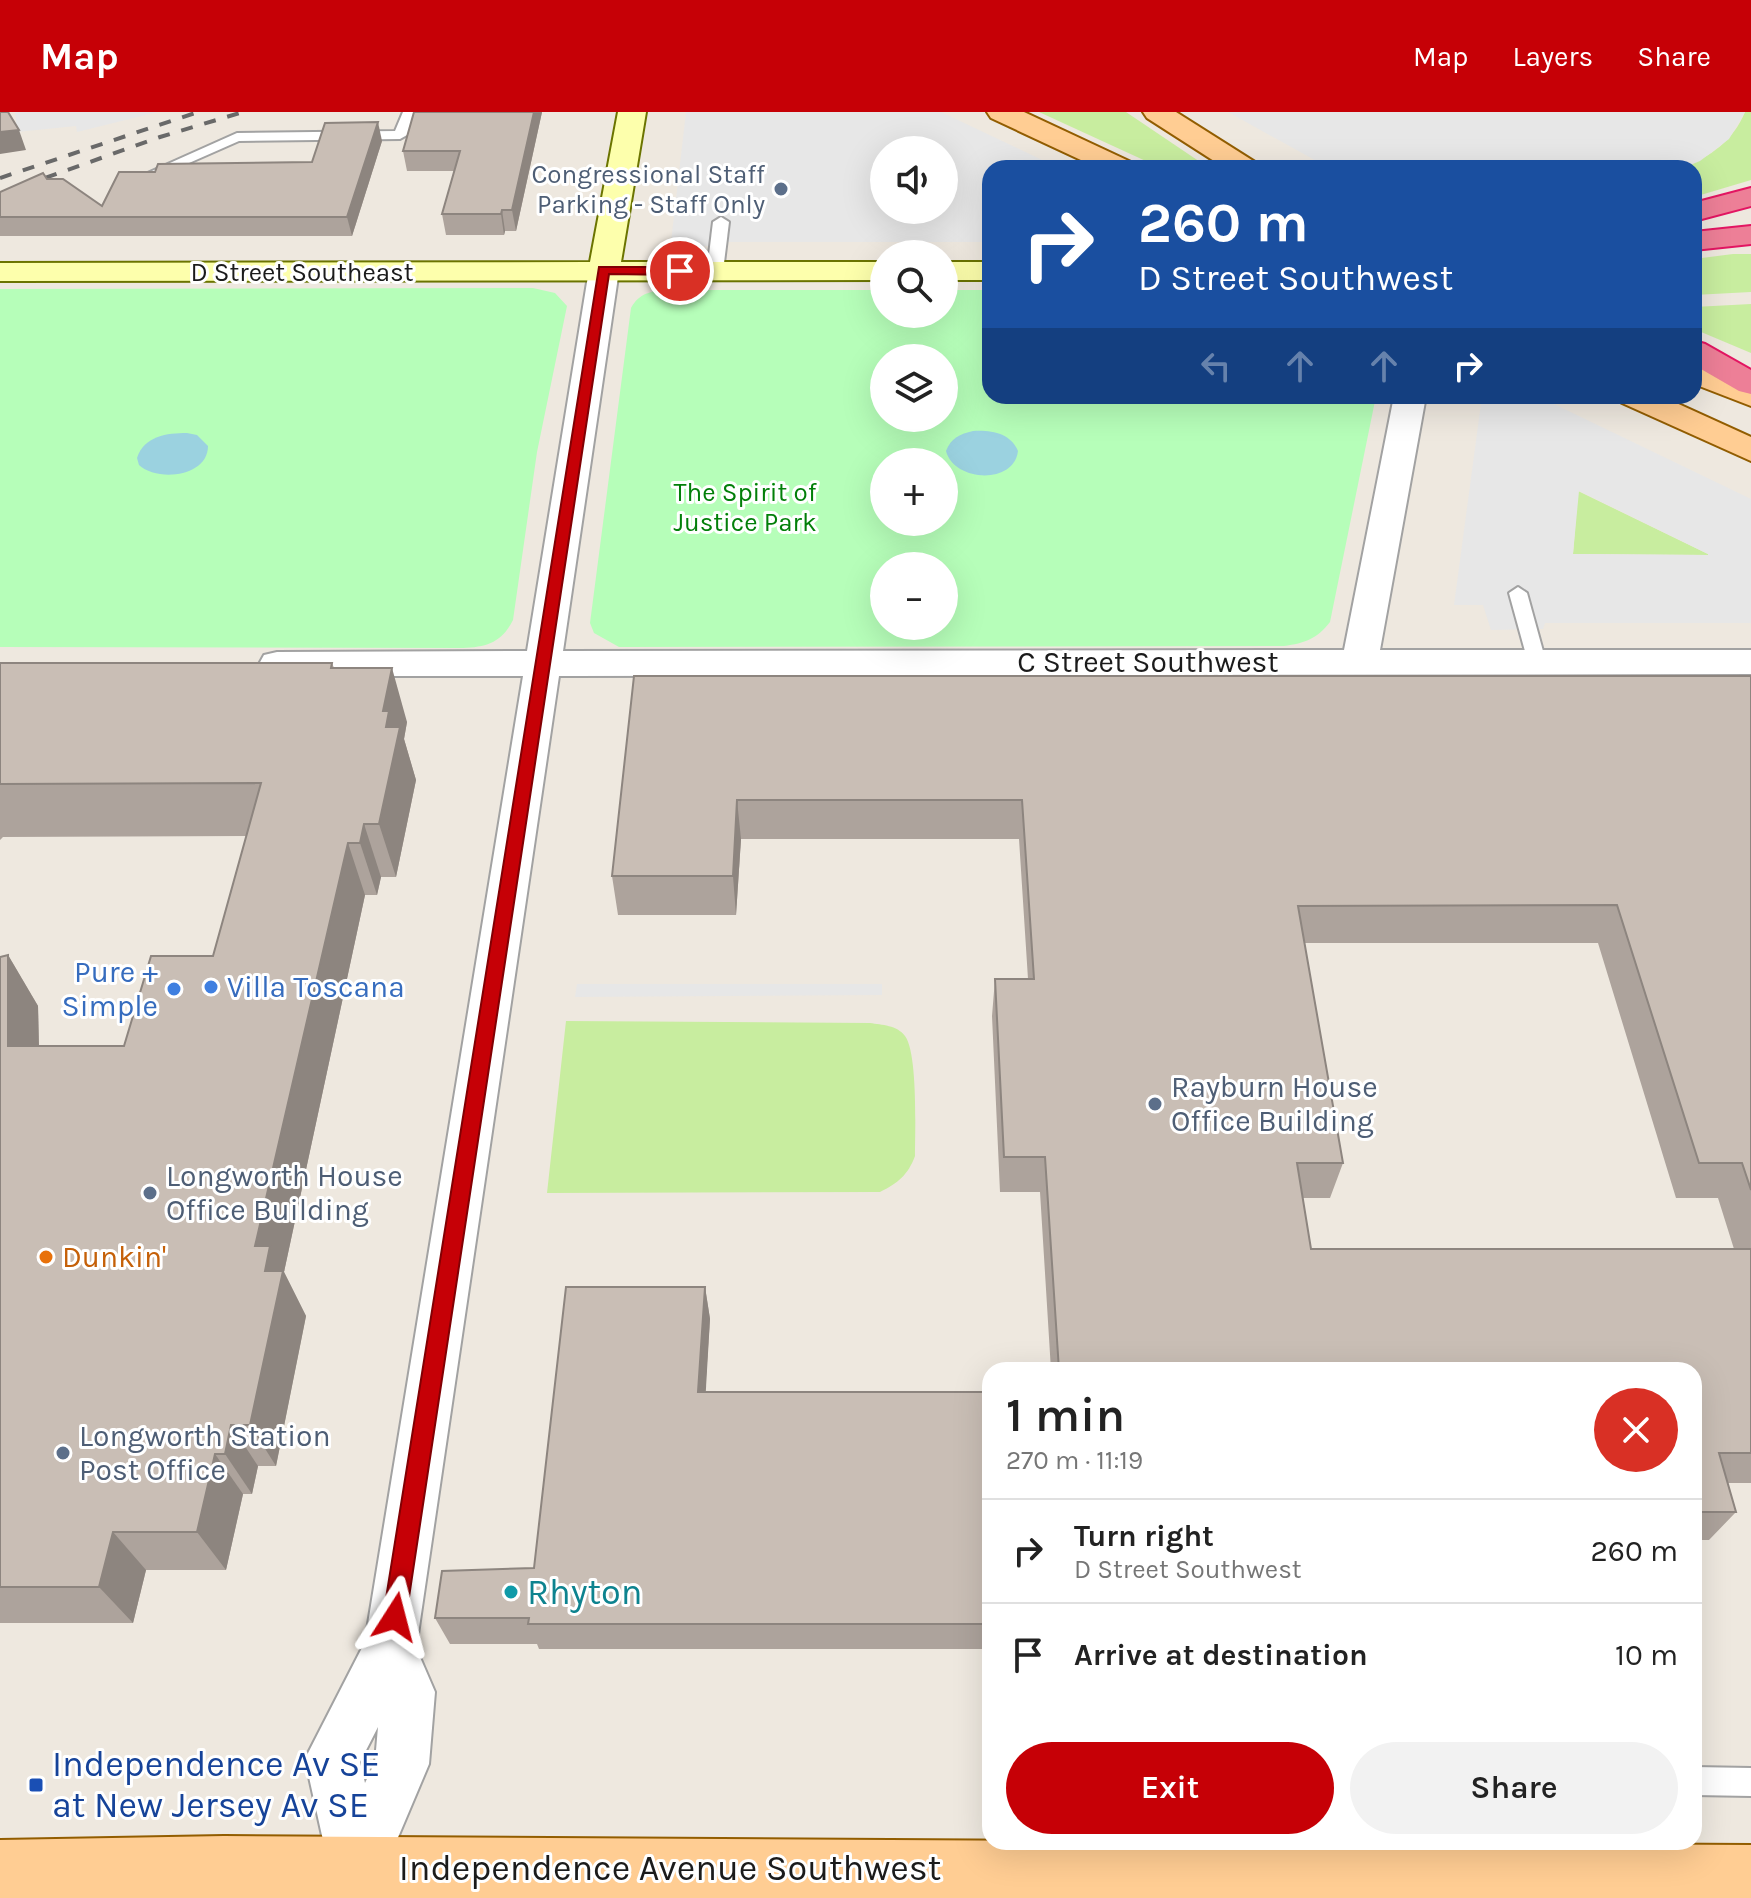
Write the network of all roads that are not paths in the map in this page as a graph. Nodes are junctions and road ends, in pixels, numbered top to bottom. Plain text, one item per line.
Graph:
1 (410, 112) edge
2 (632, 112) edge
3 (1001, 112) edge
4 (1157, 112) edge
5 (1104, 160) edge
6 (1232, 160) edge
7 (137, 181) edge
8 (1751, 197) edge
9 (1702, 210) edge
10 (721, 222) dead end
11 (1751, 235) edge
12 (1702, 240) edge
13 (604, 270) junction
14 (715, 271) junction
15 (870, 271) edge
16 (958, 271) edge
17 (982, 271) edge
18 (0, 272) edge
19 (1702, 356) edge
20 (1702, 375) edge
21 (1751, 384) edge
22 (1751, 396) edge
23 (1408, 404) edge
24 (1651, 404) edge
25 (1751, 450) edge
26 (1518, 593) dead end
27 (1360, 662) junction
28 (1537, 662) junction
29 (1751, 662) edge
30 (544, 663) junction
31 (243, 664) edge
32 (1702, 1781) edge
33 (1751, 1782) edge
34 (1447, 1857) edge
35 (0, 1870) edge
36 (1751, 1875) edge
37 (354, 1883) edge
38 (1118, 1884) edge
39 (1645, 1887) edge

1 - 7 lane
2 - 13 street
3 - 5 main road
4 - 6 main road
8 - 9 highway
10 - 14 lane
11 - 12 highway
13 - 14 street, D Street Southeast
13 - 18 street, D Street Southeast
13 - 30 street
14 - 15 street, D Street Southeast
16 - 17 street
19 - 21 highway
20 - 22 main road
23 - 27 street
24 - 25 main road
26 - 28 lane
27 - 28 street, C Street Southwest
27 - 30 street, C Street Southwest
28 - 29 street, C Street Southwest
30 - 31 street, C Street Southwest
30 - 37 street
32 - 33 lane
34 - 38 main road, Independence Avenue Southwest
34 - 39 main road, Independence Avenue Southwest
35 - 37 main road, Independence Avenue Southwest
36 - 39 main road, Independence Avenue Southwest
37 - 38 main road, Independence Avenue Southwest

